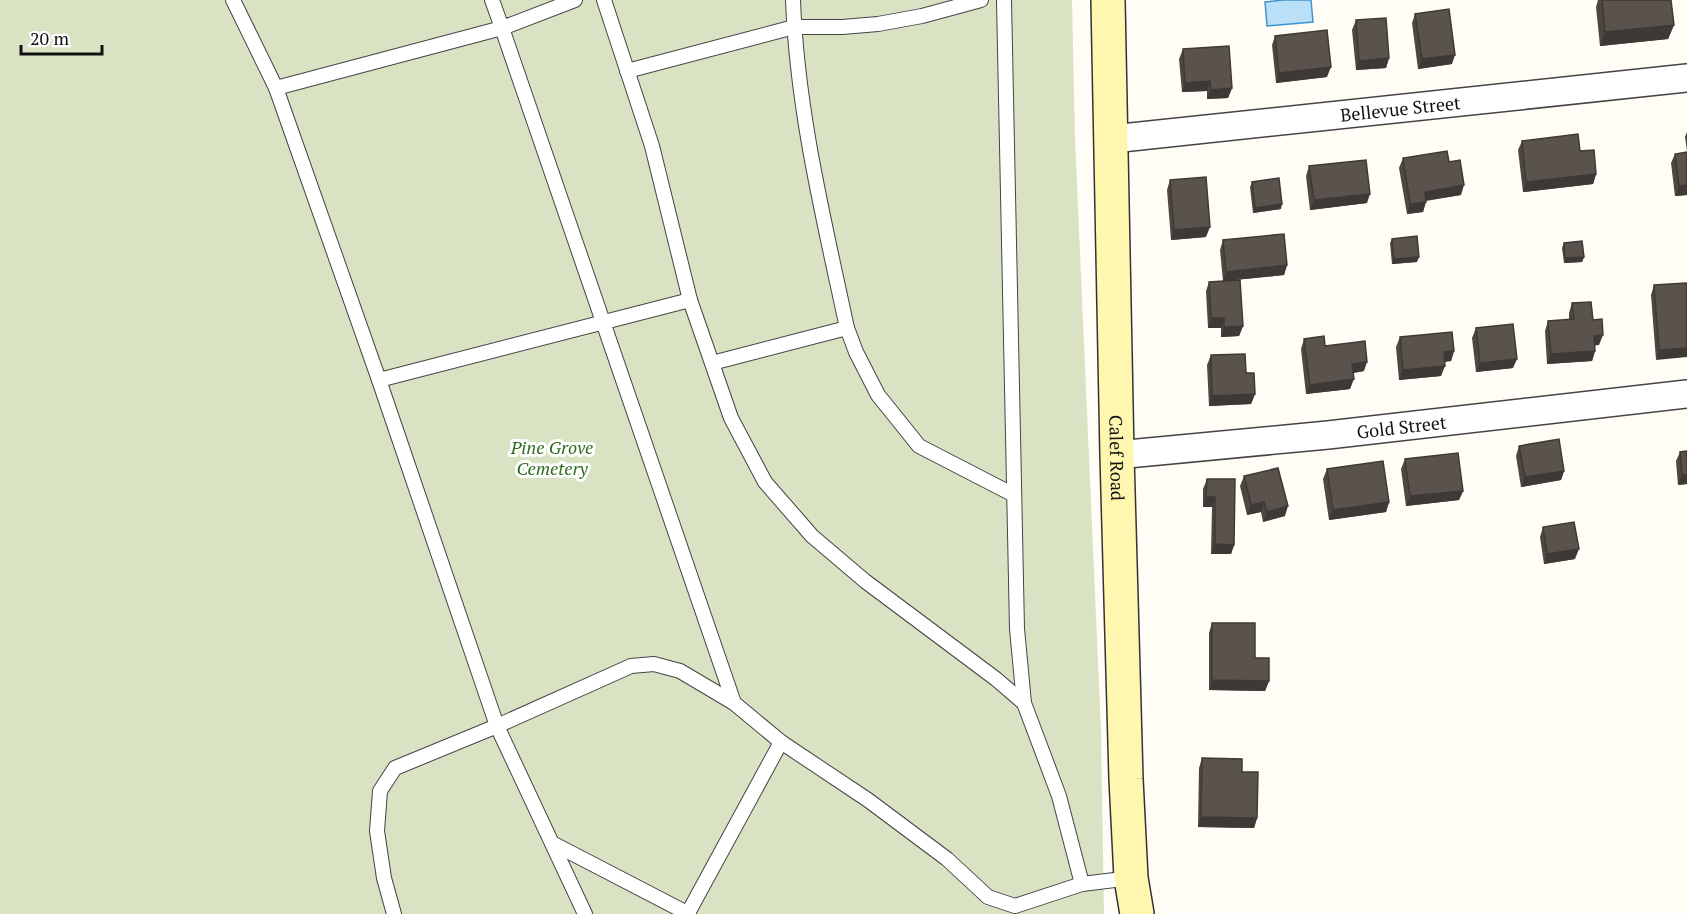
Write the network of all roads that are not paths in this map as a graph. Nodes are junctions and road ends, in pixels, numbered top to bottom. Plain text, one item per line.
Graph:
1 (233, 0) edge
2 (492, 0) edge
3 (574, 0) edge
4 (604, 0) edge
5 (793, 0) edge
6 (981, 0) edge
7 (1004, 0) edge
8 (1108, 0) edge
9 (794, 27) junction
10 (502, 28) junction
11 (627, 71) junction
12 (1687, 78) edge
13 (276, 88) junction
14 (1112, 139) junction
15 (690, 300) junction
16 (603, 323) junction
17 (847, 328) junction
18 (712, 363) junction
19 (379, 380) junction
20 (1687, 394) edge
21 (1117, 455) junction
22 (1014, 495) junction
23 (734, 703) junction
24 (1024, 703) junction
25 (497, 726) junction
26 (781, 742) junction
27 (552, 843) junction
28 (1131, 878) junction
29 (1082, 884) junction
30 (1016, 910) edge
31 (394, 914) edge
32 (585, 914) edge
33 (689, 914) edge
34 (1002, 914) edge
35 (1137, 914) edge

1 - 13 lane
2 - 10 lane
3 - 10 lane
4 - 11 lane
5 - 9 lane
6 - 9 lane
7 - 22 lane
8 - 14 main road, Calef Road
9 - 11 lane
9 - 17 lane
10 - 13 lane
10 - 16 lane
11 - 15 lane
12 - 14 street, Bellevue Street
13 - 19 lane
14 - 21 main road, Calef Road
15 - 16 lane
15 - 18 lane
16 - 19 lane
16 - 23 lane
17 - 18 lane
17 - 22 lane
18 - 24 lane
19 - 25 lane
20 - 21 street, Gold Street
21 - 28 main road, Calef Road
22 - 24 lane
23 - 25 lane
23 - 26 lane
24 - 29 lane
25 - 27 lane
25 - 31 lane
26 - 30 lane
26 - 33 lane
27 - 32 lane
27 - 33 lane
28 - 29 lane
28 - 35 main road, Calef Road
29 - 30 lane
30 - 34 lane

